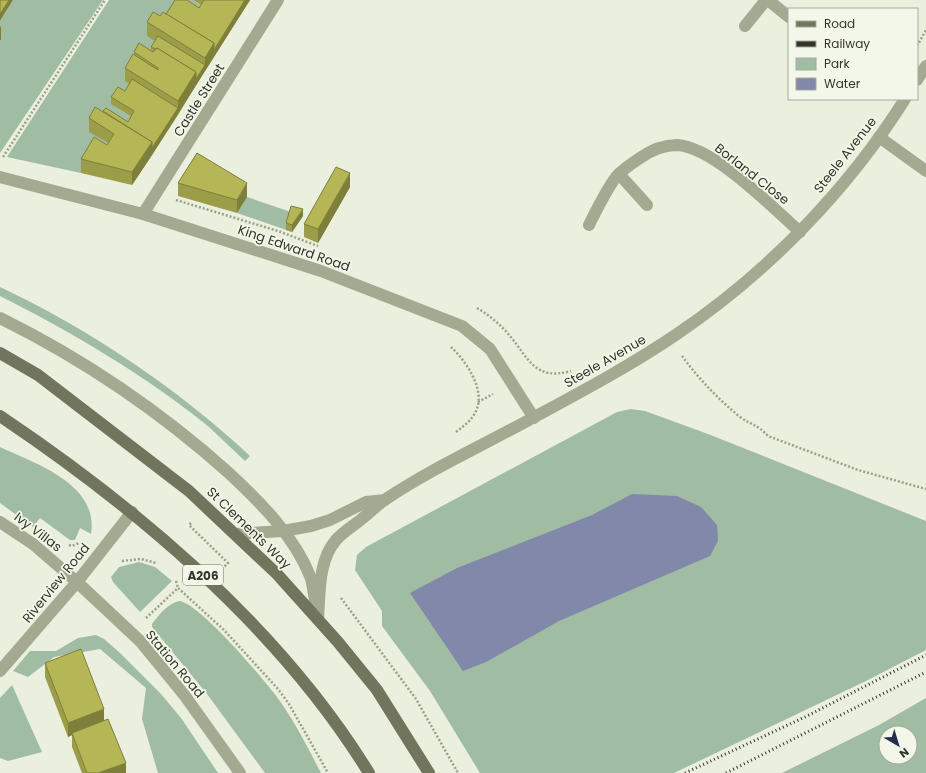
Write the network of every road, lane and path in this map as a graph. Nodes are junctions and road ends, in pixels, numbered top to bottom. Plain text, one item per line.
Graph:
1 (105, 0) edge
2 (278, 0) edge
3 (767, 0) edge
4 (788, 15) edge
5 (746, 26) dead end
6 (926, 30) edge
7 (918, 44) edge
8 (926, 66) edge
9 (918, 78) edge
10 (904, 100) edge
11 (879, 137) junction
12 (1, 159) edge
13 (9, 160) dead end
14 (926, 171) edge
15 (619, 174) junction
16 (0, 177) edge
17 (156, 194) junction
18 (647, 205) dead end
19 (143, 214) junction
20 (589, 225) dead end
21 (800, 232) junction
22 (325, 248) dead end
23 (473, 307) dead end
24 (0, 318) edge
25 (448, 344) dead end
26 (0, 353) edge
27 (682, 356) dead end
28 (577, 369) dead end
29 (0, 416) edge
30 (534, 418) junction
31 (454, 434) dead end
32 (926, 489) edge
33 (385, 500) junction
34 (206, 507) junction
35 (132, 512) junction
36 (0, 522) edge
37 (283, 531) junction
38 (236, 534) junction
39 (209, 580) junction
40 (77, 582) junction
41 (339, 594) dead end
42 (318, 618) junction
43 (129, 632) junction
44 (0, 671) edge
45 (240, 773) edge
46 (328, 773) edge
47 (369, 773) edge
48 (429, 773) edge
49 (458, 773) edge

1 - 12 path
2 - 17 street, Castle Street
3 - 4 street
3 - 5 street
6 - 7 path
8 - 9 street
10 - 11 street, Steele Avenue
11 - 14 street
11 - 21 street, Steele Avenue
12 - 13 path
15 - 18 street
15 - 20 street, Borland Close
15 - 21 street, Borland Close
16 - 19 street, King Edward Road
17 - 19 street, Castle Street
17 - 22 path
19 - 30 street, King Edward Road
21 - 30 street, Steele Avenue
23 - 28 path
24 - 37 street
25 - 31 path
26 - 34 main road, St Clements Way
27 - 32 path
29 - 35 main road, A206
30 - 33 street, Steele Avenue
33 - 37 street
33 - 42 street, Steele Avenue
34 - 38 main road, St Clements Way
34 - 39 path
35 - 39 main road, A206
35 - 40 street, Riverview Road
36 - 40 street, Ivy Villas
37 - 38 street
37 - 42 street
38 - 42 main road, St Clements Way
39 - 47 main road, A206
40 - 43 street, Station Road
40 - 44 street, Riverview Road
41 - 49 path
42 - 48 main road, St Clements Way
43 - 45 street, Station Road
43 - 46 path

